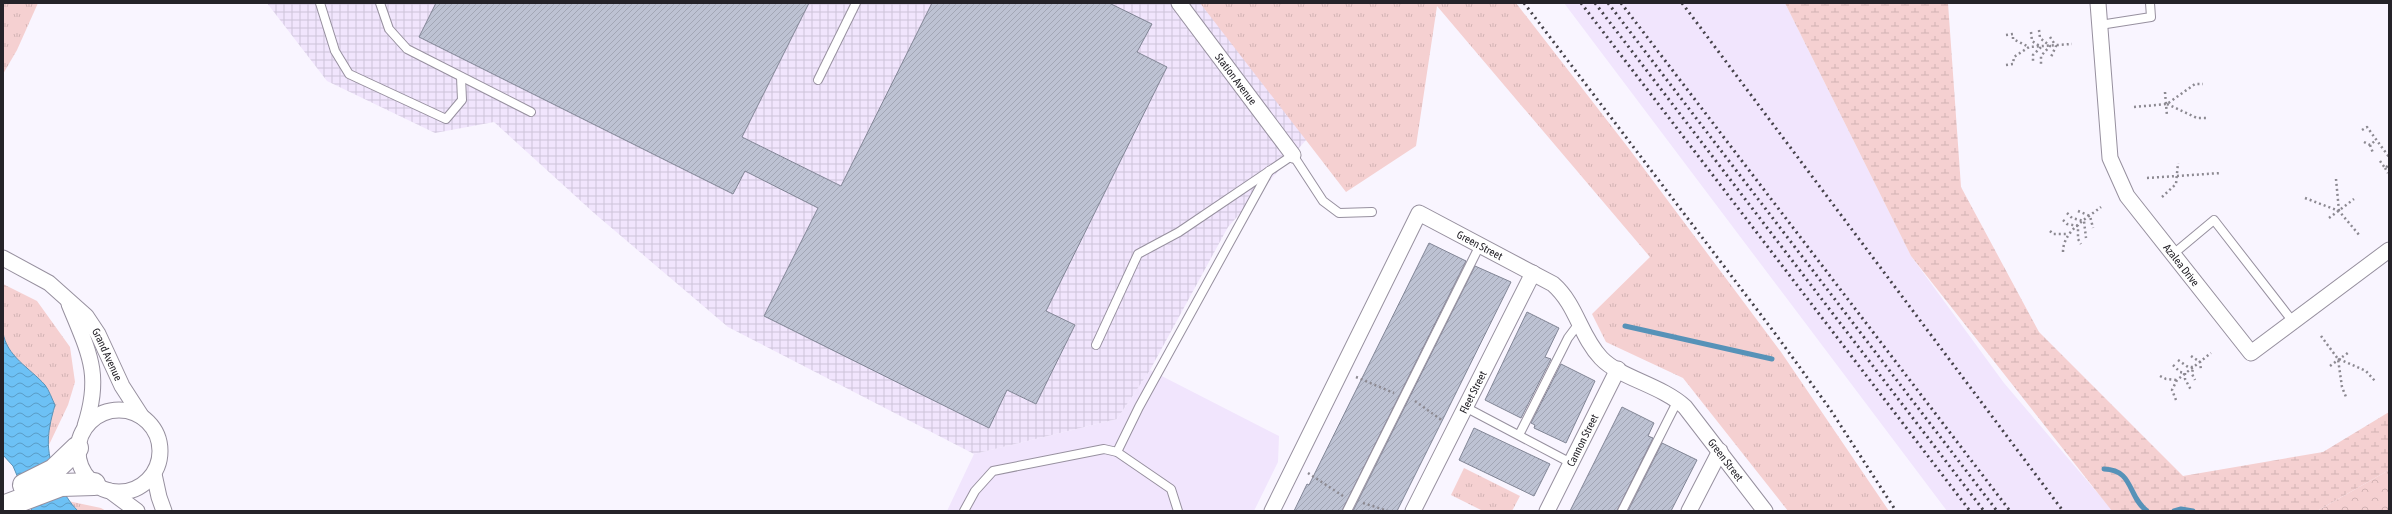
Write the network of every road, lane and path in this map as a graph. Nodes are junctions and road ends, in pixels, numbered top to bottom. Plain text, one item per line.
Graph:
1 (320, 3) edge
2 (380, 3) edge
3 (856, 3) edge
4 (1179, 3) edge
5 (2098, 3) edge
6 (2150, 3) edge
7 (2100, 25) junction
8 (2039, 30) dead end
9 (2030, 32) dead end
10 (2006, 35) dead end
11 (2050, 37) dead end
12 (2072, 44) dead end
13 (2041, 46) junction
14 (2050, 46) junction
15 (2056, 46) junction
16 (2029, 47) junction
17 (2051, 57) dead end
18 (2033, 63) dead end
19 (2040, 64) dead end
20 (2006, 65) dead end
21 (461, 77) junction
22 (818, 80) dead end
23 (2203, 84) dead end
24 (2165, 92) dead end
25 (2167, 104) junction
26 (2134, 107) dead end
27 (531, 112) dead end
28 (2167, 116) dead end
29 (2208, 118) dead end
30 (2362, 130) dead end
31 (2376, 140) junction
32 (2364, 142) dead end
33 (2370, 145) junction
34 (2373, 153) dead end
35 (1293, 155) junction
36 (2389, 157) edge
37 (2380, 161) dead end
38 (2178, 163) dead end
39 (2389, 165) edge
40 (2385, 168) junction
41 (1269, 171) junction
42 (2221, 173) dead end
43 (2388, 173) edge
44 (2178, 175) junction
45 (2147, 178) dead end
46 (2336, 179) dead end
47 (2162, 197) dead end
48 (2305, 198) dead end
49 (2354, 199) dead end
50 (2101, 207) dead end
51 (2078, 211) dead end
52 (2339, 211) junction
53 (1372, 212) dead end
54 (2067, 212) dead end
55 (2090, 216) junction
56 (2329, 218) dead end
57 (2063, 220) dead end
58 (2084, 221) junction
59 (2078, 226) junction
60 (2093, 228) dead end
61 (2050, 231) dead end
62 (2068, 234) junction
63 (2360, 236) dead end
64 (2086, 238) dead end
65 (2081, 244) dead end
66 (1480, 245) junction
67 (2389, 250) edge
68 (2063, 252) dead end
69 (2172, 255) junction
70 (3, 258) edge
71 (1533, 273) junction
72 (67, 297) junction
73 (1580, 322) junction
74 (2294, 323) junction
75 (2322, 336) dead end
76 (1096, 345) dead end
77 (2349, 352) dead end
78 (2211, 353) dead end
79 (2191, 356) dead end
80 (2338, 359) junction
81 (2178, 360) dead end
82 (2200, 362) junction
83 (2173, 365) dead end
84 (2330, 366) dead end
85 (2193, 367) junction
86 (1618, 369) junction
87 (2201, 370) dead end
88 (2185, 373) junction
89 (2160, 376) dead end
90 (1356, 377) dead end
91 (2176, 380) junction
92 (2195, 380) dead end
93 (2375, 381) dead end
94 (2191, 390) dead end
95 (1394, 393) dead end
96 (2346, 397) dead end
97 (1412, 399) dead end
98 (1678, 400) junction
99 (2176, 400) dead end
100 (1465, 407) junction
101 (1448, 416) dead end
102 (142, 417) junction
103 (1519, 436) junction
104 (80, 439) junction
105 (1720, 451) junction
106 (1117, 452) junction
107 (1571, 463) junction
108 (1308, 473) dead end
109 (154, 474) junction
110 (57, 477) junction
111 (101, 487) junction
112 (3, 494) edge
113 (1343, 496) dead end
114 (1360, 502) dead end
115 (3, 507) edge
116 (1760, 509) edge
117 (137, 511) edge
118 (164, 511) edge
119 (964, 511) edge
120 (1178, 511) edge
121 (1272, 511) edge
122 (1347, 511) edge
123 (1388, 511) edge
124 (1413, 511) edge
125 (1547, 511) edge
126 (1622, 511) edge
127 (1689, 511) edge

1 - 21 lane
2 - 21 lane
3 - 22 lane
4 - 35 street, Station Avenue
5 - 7 street, Azalea Drive
6 - 7 lane
7 - 69 street, Azalea Drive
8 - 14 path
9 - 13 path
10 - 16 path
11 - 15 path
12 - 15 path
13 - 14 path
13 - 16 path
13 - 18 path
14 - 15 path
14 - 19 path
15 - 17 path
16 - 20 path
21 - 27 lane
23 - 25 path
24 - 25 path
25 - 26 path
25 - 28 path
25 - 29 path
30 - 31 path
31 - 33 path
31 - 36 path
32 - 33 path
33 - 34 path
35 - 41 lane
35 - 53 lane
37 - 40 path
38 - 44 path
39 - 40 path
40 - 43 path
41 - 76 lane
41 - 106 lane
42 - 44 path
44 - 45 path
44 - 47 path
46 - 52 path
48 - 52 path
49 - 52 path
50 - 55 path
51 - 55 path
52 - 56 path
52 - 63 path
54 - 58 path
55 - 58 path
55 - 60 path
57 - 59 path
58 - 59 path
58 - 64 path
59 - 62 path
59 - 65 path
61 - 62 path
62 - 68 path
66 - 71 street, Green Street
66 - 121 street, Green Street
66 - 122 lane
67 - 74 street, Azalea Drive
69 - 74 street, Azalea Drive
69 - 74 lane
70 - 72 street, Grand Avenue
71 - 73 street, Green Street
71 - 100 street, Fleet Street
72 - 102 street, Grand Avenue
72 - 104 street, Grand Avenue
73 - 86 street, Green Street
73 - 103 lane
75 - 80 path
77 - 80 path
78 - 82 path
79 - 82 path
80 - 84 path
80 - 93 path
80 - 96 path
81 - 85 path
82 - 85 path
82 - 87 path
83 - 88 path
85 - 88 path
85 - 92 path
86 - 98 street, Green Street
86 - 107 street, Cannon Street
88 - 91 path
88 - 94 path
89 - 91 path
90 - 95 path
91 - 99 path
97 - 101 path
98 - 105 street, Green Street
98 - 126 lane
100 - 103 lane
100 - 124 street, Fleet Street
102 - 104 street
102 - 109 street, Grand Avenue
103 - 107 lane
104 - 110 highway
104 - 111 street
105 - 116 street, Green Street
105 - 127 street
106 - 119 lane
106 - 120 lane
107 - 125 street, Cannon Street
108 - 113 path
109 - 111 street
109 - 118 street, Grand Avenue
110 - 111 highway
110 - 112 highway
110 - 115 highway
111 - 117 street
114 - 123 path

